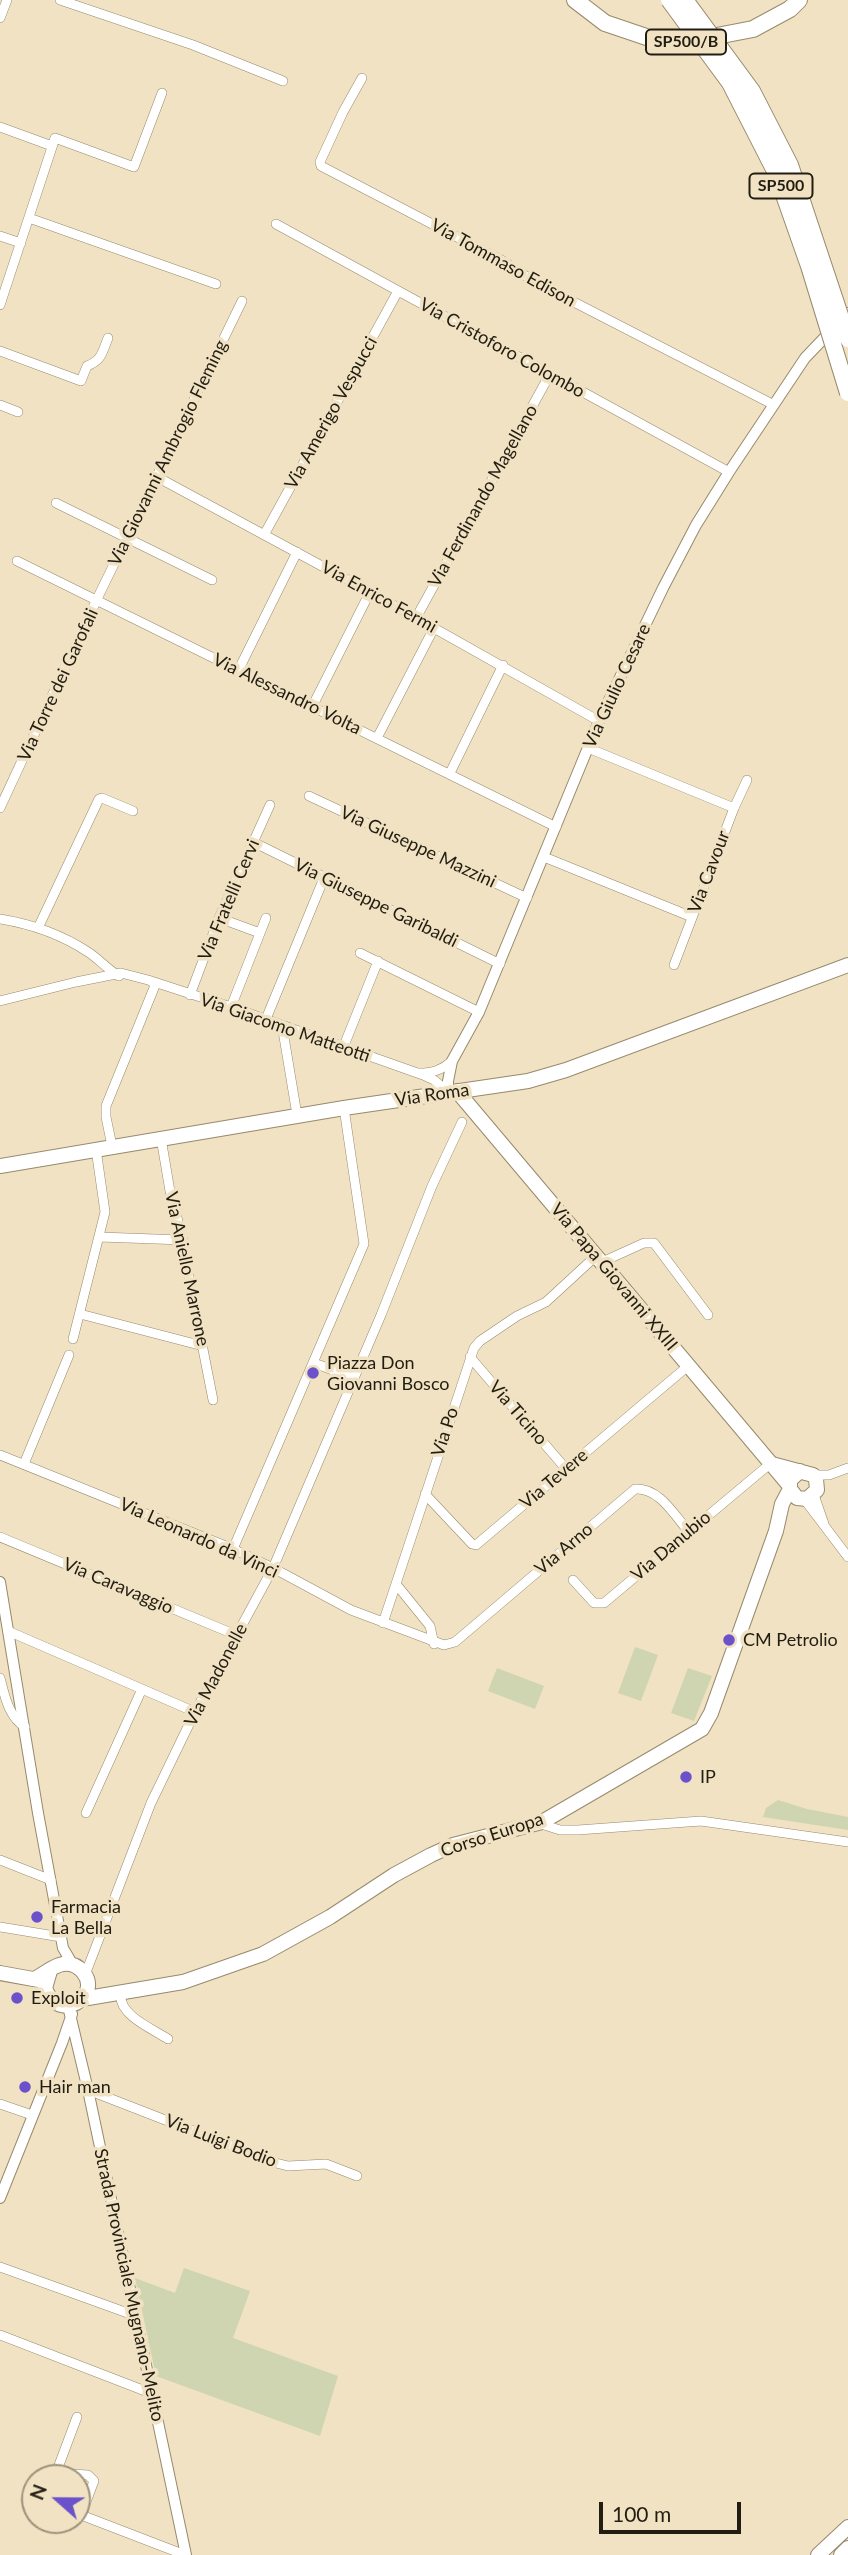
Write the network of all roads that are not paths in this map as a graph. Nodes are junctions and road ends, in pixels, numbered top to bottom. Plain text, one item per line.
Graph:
1 (7, 0) edge
2 (60, 0) edge
3 (575, 0) edge
4 (669, 0) edge
5 (685, 0) edge
6 (799, 0) edge
7 (0, 18) edge
8 (362, 78) dead end
9 (283, 82) dead end
10 (162, 93) dead end
11 (0, 127) edge
12 (52, 146) junction
13 (29, 218) junction
14 (276, 224) dead end
15 (0, 236) edge
16 (21, 243) junction
17 (216, 284) dead end
18 (398, 291) junction
19 (240, 304) dead end
20 (0, 305) edge
21 (848, 313) edge
22 (108, 338) dead end
23 (848, 339) edge
24 (0, 351) edge
25 (550, 374) junction
26 (848, 393) edge
27 (0, 405) edge
28 (774, 405) junction
29 (18, 412) dead end
30 (729, 472) junction
31 (157, 477) junction
32 (56, 503) dead end
33 (264, 535) junction
34 (127, 538) junction
35 (297, 552) junction
36 (17, 561) dead end
37 (212, 580) dead end
38 (370, 592) junction
39 (97, 599) junction
40 (416, 618) junction
41 (433, 628) junction
42 (503, 665) junction
43 (238, 671) junction
44 (312, 707) junction
45 (599, 722) junction
46 (377, 738) junction
47 (588, 748) junction
48 (450, 773) junction
49 (747, 780) dead end
50 (309, 796) dead end
51 (270, 805) dead end
52 (0, 808) edge
53 (734, 808) junction
54 (134, 811) dead end
55 (556, 827) junction
56 (253, 842) junction
57 (544, 857) junction
58 (324, 878) junction
59 (527, 898) junction
60 (692, 917) junction
61 (219, 918) junction
62 (266, 918) dead end
63 (0, 919) edge
64 (38, 928) junction
65 (260, 933) junction
66 (360, 953) dead end
67 (378, 961) junction
68 (500, 964) junction
69 (674, 965) dead end
70 (848, 965) edge
71 (115, 974) junction
72 (156, 984) junction
73 (190, 995) junction
74 (0, 1001) edge
75 (231, 1007) junction
76 (479, 1012) junction
77 (266, 1019) junction
78 (282, 1025) junction
79 (343, 1048) junction
80 (452, 1061) junction
81 (414, 1072) junction
82 (433, 1087) junction
83 (453, 1092) junction
84 (344, 1108) junction
85 (297, 1115) junction
86 (462, 1122) dead end
87 (161, 1138) junction
88 (112, 1146) junction
89 (96, 1149) junction
90 (0, 1167) edge
91 (100, 1237) junction
92 (183, 1240) junction
93 (599, 1258) junction
94 (80, 1314) junction
95 (708, 1315) dead end
96 (73, 1339) dead end
97 (203, 1346) junction
98 (69, 1354) dead end
99 (470, 1357) junction
100 (314, 1363) junction
101 (688, 1366) junction
102 (354, 1378) junction
103 (213, 1400) dead end
104 (0, 1455) edge
105 (771, 1463) junction
106 (24, 1464) junction
107 (848, 1468) edge
108 (566, 1469) junction
109 (807, 1473) junction
110 (829, 1475) junction
111 (802, 1493) junction
112 (425, 1494) junction
113 (689, 1532) junction
114 (0, 1537) edge
115 (233, 1549) junction
116 (848, 1557) edge
117 (273, 1567) junction
118 (573, 1580) dead end
119 (0, 1582) edge
120 (396, 1584) junction
121 (383, 1623) junction
122 (8, 1631) junction
123 (236, 1635) junction
124 (434, 1644) junction
125 (0, 1678) edge
126 (142, 1689) junction
127 (195, 1712) junction
128 (25, 1727) junction
129 (569, 1806) junction
130 (86, 1812) dead end
131 (547, 1823) junction
132 (571, 1830) junction
133 (848, 1842) edge
134 (0, 1860) edge
135 (51, 1880) junction
136 (0, 1927) edge
137 (62, 1943) junction
138 (52, 1972) junction
139 (0, 1973) edge
140 (85, 1975) junction
141 (121, 1994) junction
142 (74, 2006) junction
143 (168, 2039) dead end
144 (88, 2090) junction
145 (0, 2104) edge
146 (32, 2115) junction
147 (357, 2176) dead end
148 (0, 2198) edge
149 (0, 2267) edge
150 (136, 2316) junction
151 (0, 2336) edge
152 (153, 2394) junction
153 (77, 2417) dead end
154 (848, 2527) edge
155 (848, 2549) edge
156 (185, 2555) edge
157 (818, 2555) edge
158 (841, 2555) edge

1 - 7 street
2 - 9 street
3 - 6 highway, SP500/B
4 - 26 highway, SP500, bridge
5 - 23 highway, SP500, bridge
8 - 28 street, Via Tommaso Edison
10 - 12 street
11 - 12 street
12 - 13 street
13 - 16 street
13 - 17 street
14 - 18 street, Via Cristoforo Colombo
15 - 16 street
16 - 20 street
18 - 25 street, Via Cristoforo Colombo
18 - 33 street, Via Amerigo Vespucci
19 - 31 street, Via Giovanni Ambrogio Fleming
21 - 28 street, Via Giulio Cesare
22 - 24 street
25 - 30 street, Via Cristoforo Colombo
25 - 40 street, Via Ferdinando Magellano
27 - 29 street
28 - 30 street, Via Giulio Cesare
30 - 45 street, Via Giulio Cesare
31 - 33 street, Via Enrico Fermi
31 - 34 street, Via Giovanni Ambrogio Fleming
32 - 34 street
33 - 35 street, Via Enrico Fermi
34 - 37 street
34 - 39 street, Via Giovanni Ambrogio Fleming
35 - 38 street, Via Enrico Fermi
35 - 43 street
36 - 39 street, Via Alessandro Volta
38 - 40 street, Via Enrico Fermi
38 - 44 street
39 - 43 street, Via Alessandro Volta
39 - 52 street, Via Torre dei Garofali
40 - 41 street, Via Enrico Fermi
41 - 42 street, Via Enrico Fermi
41 - 46 street
42 - 45 street, Via Enrico Fermi
42 - 48 street
43 - 44 street, Via Alessandro Volta
44 - 46 street, Via Alessandro Volta
45 - 47 street, Via Giulio Cesare
46 - 48 street, Via Alessandro Volta
47 - 53 street
47 - 55 street, Via Giulio Cesare
48 - 55 street, Via Alessandro Volta
49 - 53 street, Via Cavour
50 - 59 street, Via Giuseppe Mazzini
51 - 56 street, Via Fratelli Cervi
53 - 60 street, Via Cavour
54 - 64 street
55 - 57 street, Via Giulio Cesare
56 - 58 street, Via Giuseppe Garibaldi
56 - 61 street, Via Fratelli Cervi
57 - 59 street, Via Giulio Cesare
57 - 60 street
58 - 68 street, Via Giuseppe Garibaldi
58 - 77 street
59 - 68 street, Via Giulio Cesare
60 - 69 street, Via Cavour
61 - 65 street
61 - 73 street, Via Fratelli Cervi
62 - 65 street
63 - 64 street
64 - 71 street
65 - 75 street
66 - 67 street
67 - 76 street
67 - 79 street
68 - 76 street, Via Giulio Cesare
70 - 83 main road, Via Roma
71 - 72 street, Via Giacomo Matteotti
71 - 74 street
72 - 73 street, Via Giacomo Matteotti
72 - 88 street
73 - 75 street, Via Giacomo Matteotti
75 - 77 street, Via Giacomo Matteotti
76 - 80 street, Via Giulio Cesare
77 - 78 street, Via Giacomo Matteotti
78 - 79 street, Via Giacomo Matteotti
78 - 85 street
79 - 81 street, Via Giacomo Matteotti
80 - 81 street, Via Giacomo Matteotti
80 - 83 street, Via Giulio Cesare
81 - 82 street, Via Giacomo Matteotti
82 - 83 main road, Via Roma
82 - 84 main road, Via Roma
83 - 93 main road, Via Papa Giovanni XXIII
84 - 85 main road, Via Roma
84 - 100 street
85 - 87 main road, Via Roma
86 - 102 street, Via Madonelle
87 - 88 main road, Via Roma
87 - 92 street, Via Aniello Marrone
88 - 89 main road, Via Roma
89 - 90 main road, Via Roma
89 - 91 street
91 - 92 street
91 - 94 street
92 - 97 street, Via Aniello Marrone
93 - 95 street, Via Po
93 - 99 street, Via Po
93 - 101 main road, Via Papa Giovanni XXIII
94 - 96 street
94 - 97 street
97 - 103 street, Via Aniello Marrone
98 - 106 street
99 - 108 street, Via Ticino
99 - 112 street, Via Po
100 - 102 street
100 - 115 street
101 - 105 main road, Via Papa Giovanni XXIII
101 - 108 street, Via Tevere
102 - 117 street, Via Madonelle
104 - 106 street, Via Leonardo da Vinci
105 - 109 main road
105 - 111 main road, Via Papa Giovanni XXIII
105 - 113 street, Via Danubio
106 - 115 street, Via Leonardo da Vinci
107 - 110 street
108 - 112 street, Via Tevere
109 - 110 street
109 - 111 main road
109 - 111 main road
110 - 111 street, Corso Europa
111 - 116 street, Via Papa Giovanni XXIII
111 - 129 main road, Corso Europa
112 - 120 street, Via Po
113 - 118 street, Via Danubio
113 - 124 street, Via Arno
114 - 123 street, Via Caravaggio
115 - 117 street, Via Leonardo da Vinci
117 - 121 street, Via Leonardo da Vinci
117 - 123 street, Via Madonelle
119 - 122 street
120 - 121 street, Via Po
120 - 124 street
121 - 124 street, Via Leonardo da Vinci
122 - 126 street
122 - 128 street
123 - 127 street, Via Madonelle
125 - 128 street
126 - 127 street
126 - 130 street
127 - 140 street, Via Madonelle
128 - 135 street
129 - 131 main road, Corso Europa
129 - 132 street
131 - 132 street
131 - 141 main road, Corso Europa
132 - 133 street
134 - 135 street
135 - 137 street
136 - 137 street
137 - 138 street
138 - 139 main road
138 - 140 main road
138 - 142 main road
140 - 141 main road
140 - 142 main road
141 - 142 main road, Corso Europa
141 - 143 street
142 - 144 street, Strada Provinciale Mugnano-Melito
142 - 146 street
144 - 147 street, Via Luigi Bodio
144 - 150 street, Strada Provinciale Mugnano-Melito
145 - 146 street
146 - 148 street
149 - 150 street
150 - 152 street, Strada Provinciale Mugnano-Melito
151 - 152 street
152 - 156 street, Strada Provinciale Mugnano-Melito
153 - 156 street
154 - 157 main road
155 - 158 main road

